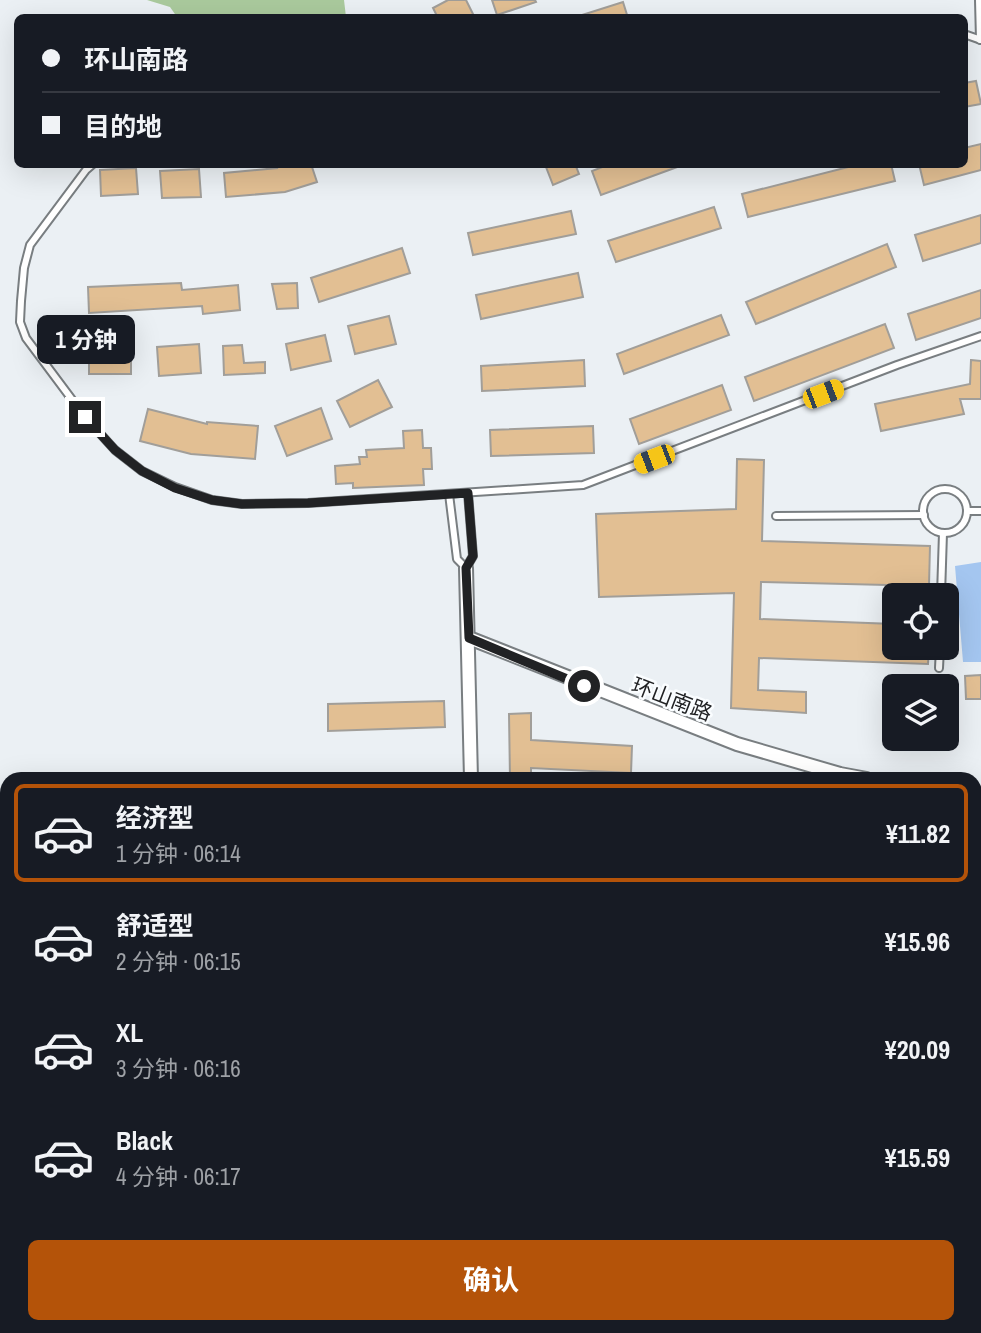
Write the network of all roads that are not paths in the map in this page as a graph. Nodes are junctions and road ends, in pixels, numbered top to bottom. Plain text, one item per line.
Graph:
1 (979, 0) edge
2 (981, 40) edge
3 (88, 168) edge
4 (981, 336) edge
5 (468, 493) junction
6 (449, 494) junction
7 (967, 511) junction
8 (981, 511) edge
9 (924, 515) junction
10 (776, 516) dead end
11 (943, 533) junction
12 (466, 568) junction
13 (941, 583) edge
14 (469, 638) junction
15 (939, 660) edge
16 (939, 668) dead end
17 (471, 772) edge
18 (833, 772) edge

1 - 2 lane
3 - 6 lane
4 - 5 lane
5 - 6 lane
5 - 12 lane
6 - 12 lane
7 - 8 lane
7 - 9 lane
7 - 11 lane
9 - 10 lane
9 - 11 lane
11 - 13 lane
12 - 14 street
14 - 17 street
14 - 18 street, 环山南路
15 - 16 lane

